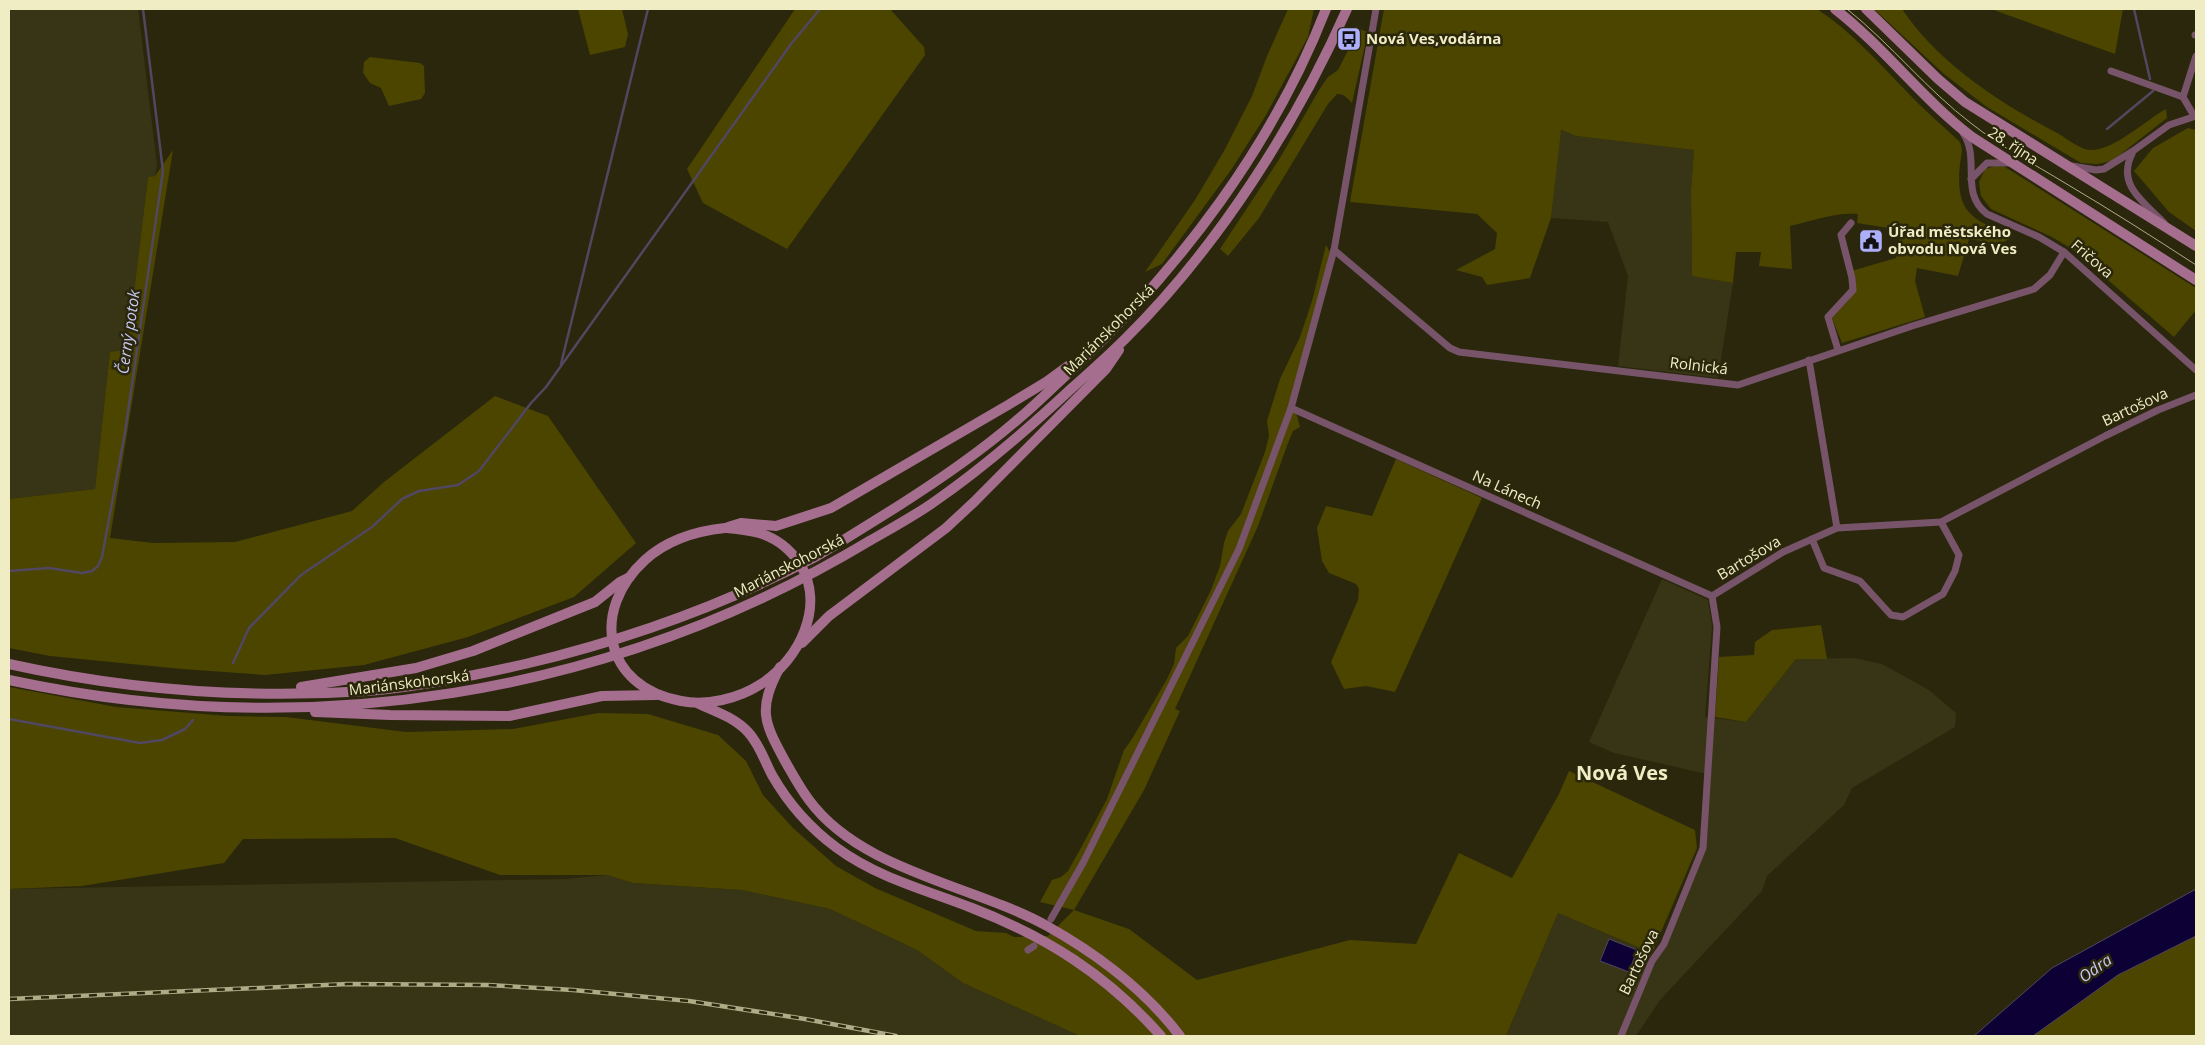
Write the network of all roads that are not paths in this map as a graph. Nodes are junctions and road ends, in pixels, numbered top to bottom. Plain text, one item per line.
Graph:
1 (1326, 9) edge
2 (1348, 9) edge
3 (1376, 9) edge
4 (1835, 9) edge
5 (1866, 9) edge
6 (2196, 56) edge
7 (2111, 71) dead end
8 (2183, 97) junction
9 (2195, 116) edge
10 (1958, 126) junction
11 (2133, 152) junction
12 (2011, 163) junction
13 (2072, 166) junction
14 (1971, 179) junction
15 (1851, 223) dead end
16 (2168, 227) junction
17 (2196, 246) edge
18 (1334, 250) junction
19 (2064, 252) junction
20 (2196, 280) edge
21 (1117, 327) junction
22 (1128, 337) junction
23 (1838, 350) junction
24 (1809, 360) junction
25 (2196, 370) edge
26 (2196, 394) edge
27 (1291, 408) junction
28 (1941, 522) junction
29 (725, 528) junction
30 (1837, 528) junction
31 (1812, 539) junction
32 (631, 576) junction
33 (1712, 596) junction
34 (789, 656) junction
35 (9, 664) edge
36 (780, 667) junction
37 (9, 680) edge
38 (251, 694) junction
39 (658, 695) junction
40 (698, 703) junction
41 (284, 709) junction
42 (1051, 919) dead end
43 (1161, 1036) edge
44 (1180, 1036) edge
45 (1621, 1036) edge

1 - 21 main road, Mariánskohorská
2 - 22 main road, Mariánskohorská
3 - 18 street
4 - 10 main road, 28. října
5 - 13 main road, 28. října
6 - 8 street
7 - 8 street
8 - 9 street
9 - 11 street
10 - 12 main road, 28. října
10 - 14 street, Fričova
11 - 13 street
11 - 16 street
12 - 14 street
12 - 20 main road, 28. října
13 - 16 main road, 28. října
14 - 19 street, Fričova
15 - 23 street
16 - 17 main road, 28. října
18 - 24 street, Rolnická
18 - 27 street
19 - 23 street, Rolnická
19 - 25 street, Fričova
21 - 29 main road
21 - 38 main road, Mariánskohorská
22 - 34 main road
22 - 41 main road, Mariánskohorská
23 - 24 street, Rolnická
24 - 30 street
26 - 28 street, Bartošova
27 - 33 street, Na Lánech
27 - 42 street
28 - 30 street, Bartošova
28 - 31 street
29 - 32 main road
29 - 34 main road
30 - 31 street, Bartošova
31 - 33 street, Bartošova
32 - 38 main road
32 - 39 main road
33 - 45 street, Bartošova
34 - 36 main road
35 - 38 main road, Mariánskohorská
36 - 40 main road
36 - 44 main road
37 - 41 main road, Mariánskohorská
39 - 40 main road
39 - 41 main road
40 - 43 main road

